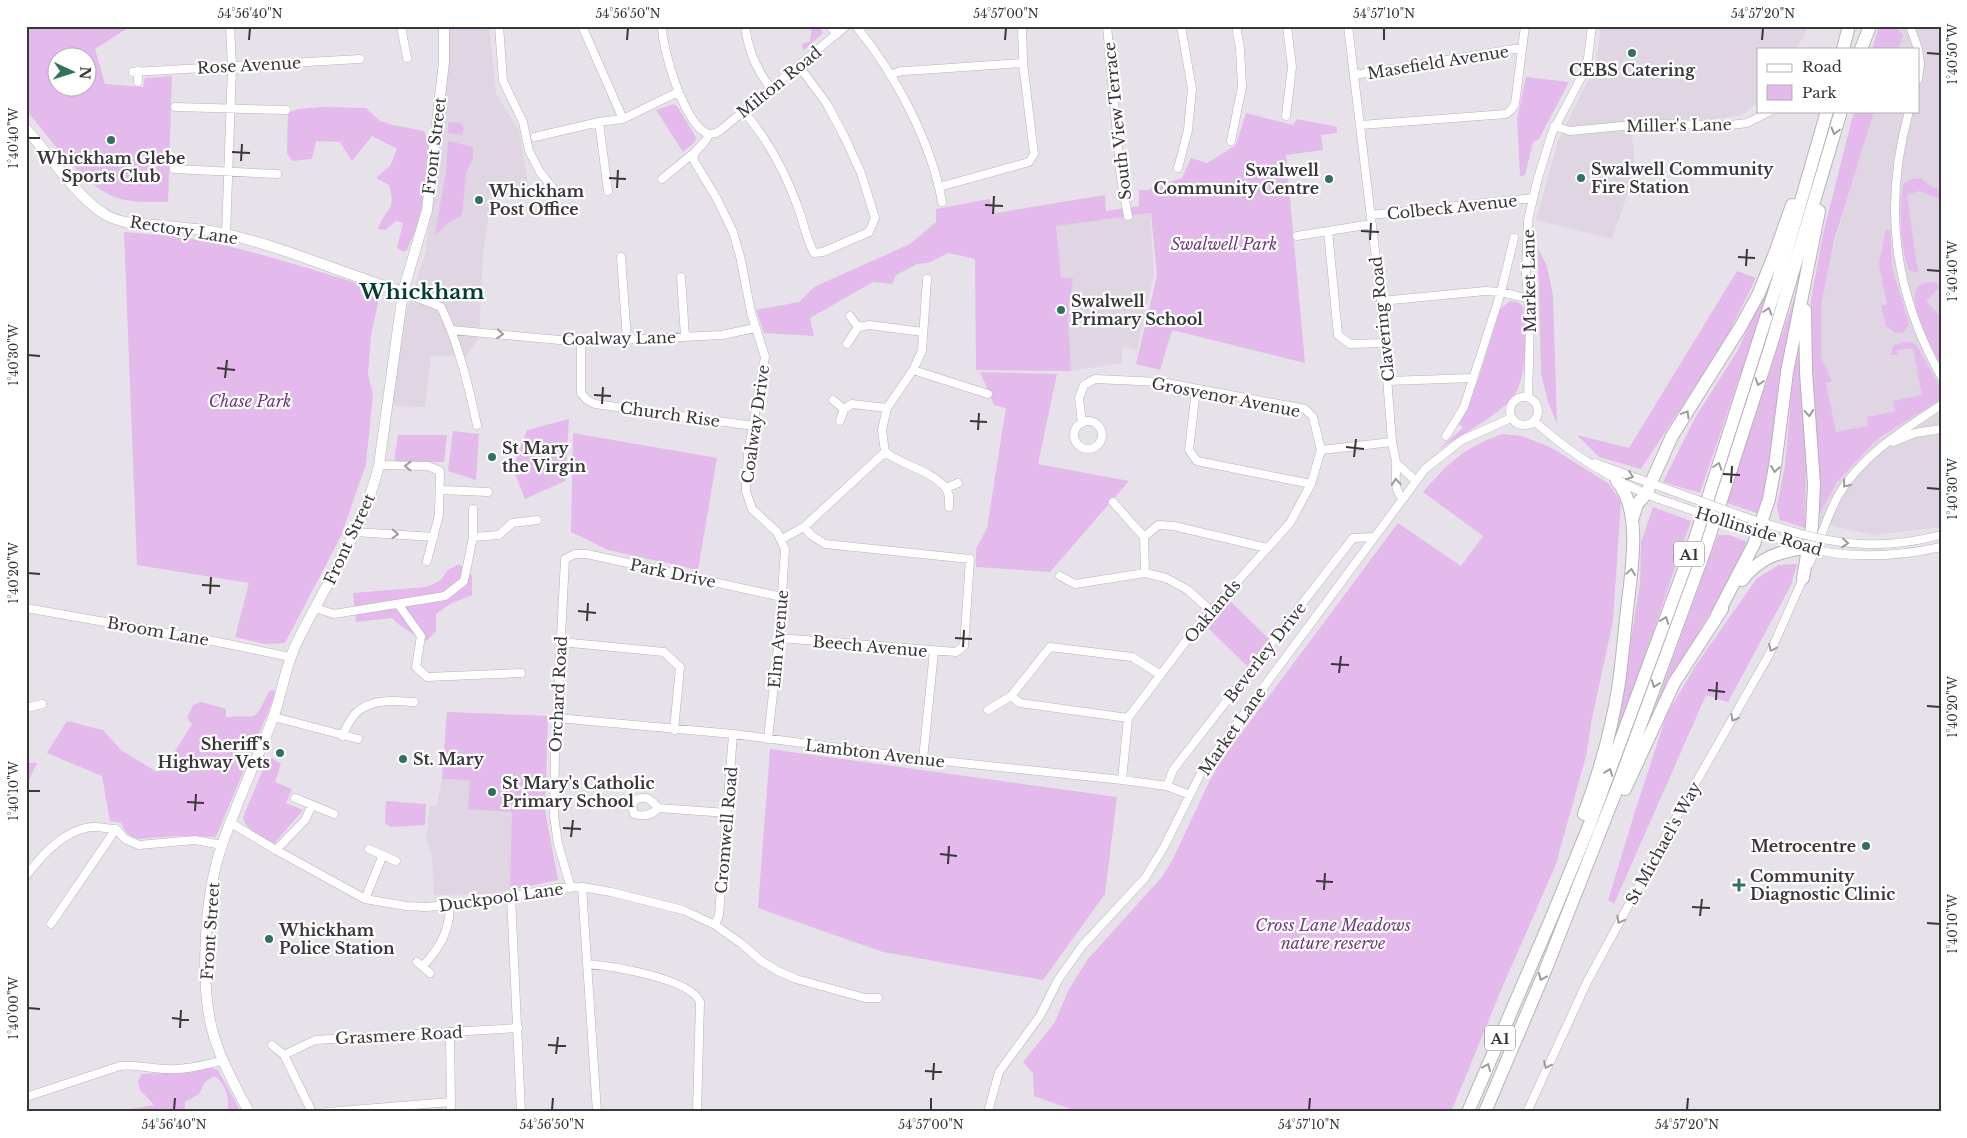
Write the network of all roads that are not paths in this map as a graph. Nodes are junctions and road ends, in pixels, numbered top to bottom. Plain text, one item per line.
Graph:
1 (230, 26) edge
2 (401, 26) edge
3 (444, 26) edge
4 (499, 26) edge
5 (582, 26) edge
6 (662, 26) edge
7 (745, 26) edge
8 (830, 26) edge
9 (846, 26) edge
10 (856, 26) edge
11 (1022, 26) edge
12 (1107, 26) edge
13 (1181, 26) edge
14 (1236, 26) edge
15 (1286, 26) edge
16 (1348, 26) edge
17 (1525, 26) edge
18 (1592, 26) edge
19 (1849, 26) edge
20 (1863, 26) edge
21 (1870, 26) edge
22 (1910, 26) edge
23 (837, 34) junction
24 (1522, 48) junction
25 (1843, 48) edge
26 (1857, 48) edge
27 (1861, 48) edge
28 (1918, 48) edge
29 (407, 58) dead end
30 (360, 59) dead end
31 (1023, 63) junction
32 (232, 66) junction
33 (798, 66) junction
34 (890, 75) junction
35 (1354, 75) junction
36 (138, 82) dead end
37 (771, 88) junction
38 (678, 92) junction
39 (175, 107) dead end
40 (230, 108) junction
41 (286, 110) dead end
42 (743, 111) junction
43 (1769, 112) edge
44 (1827, 112) edge
45 (1840, 112) edge
46 (1909, 112) edge
47 (1286, 116) dead end
48 (623, 119) junction
49 (599, 122) junction
50 (1361, 125) junction
51 (1554, 126) junction
52 (26, 129) edge
53 (709, 134) junction
54 (1820, 136) junction
55 (535, 137) dead end
56 (1231, 142) dead end
57 (1829, 151) junction
58 (695, 152) junction
59 (1178, 168) dead end
60 (174, 170) dead end
61 (228, 171) junction
62 (277, 174) dead end
63 (662, 179) dead end
64 (552, 187) dead end
65 (939, 187) junction
66 (608, 191) dead end
67 (1532, 198) junction
68 (942, 202) dead end
69 (1372, 215) junction
70 (1128, 216) dead end
71 (1372, 224) junction
72 (1328, 231) junction
73 (226, 234) junction
74 (1297, 236) dead end
75 (1514, 238) dead end
76 (621, 257) dead end
77 (1808, 260) junction
78 (681, 277) dead end
79 (927, 279) dead end
80 (403, 292) junction
81 (1501, 292) junction
82 (1529, 299) junction
83 (1381, 301) junction
84 (850, 316) dead end
85 (858, 327) junction
86 (755, 328) junction
87 (452, 330) junction
88 (923, 332) junction
89 (685, 337) junction
90 (627, 340) junction
91 (581, 342) junction
92 (1385, 343) junction
93 (847, 344) dead end
94 (913, 370) junction
95 (1941, 376) edge
96 (1473, 378) junction
97 (1388, 381) junction
98 (1196, 389) junction
99 (988, 394) dead end
100 (1528, 398) junction
101 (833, 400) dead end
102 (1941, 405) edge
103 (888, 408) junction
104 (844, 409) junction
105 (1512, 418) junction
106 (840, 421) dead end
107 (1534, 421) junction
108 (1082, 422) dead end
109 (477, 425) dead end
110 (754, 426) junction
111 (1941, 429) edge
112 (1446, 436) dead end
113 (1392, 442) junction
114 (1879, 448) junction
115 (1322, 450) junction
116 (885, 452) junction
117 (1588, 461) junction
118 (1396, 463) junction
119 (379, 465) junction
120 (1617, 481) junction
121 (1416, 482) junction
122 (958, 483) dead end
123 (1310, 484) junction
124 (946, 488) junction
125 (1648, 489) junction
126 (441, 490) junction
127 (488, 492) dead end
128 (1403, 500) junction
129 (1113, 502) dead end
130 (950, 507) dead end
131 (473, 508) dead end
132 (537, 520) dead end
133 (1632, 523) junction
134 (1756, 526) junction
135 (804, 527) junction
136 (355, 532) junction
137 (1941, 535) edge
138 (434, 536) junction
139 (473, 537) junction
140 (1144, 537) junction
141 (1374, 537) junction
142 (782, 539) junction
143 (1780, 546) junction
144 (1941, 547) edge
145 (1267, 548) junction
146 (1806, 548) joint
147 (565, 559) joint
148 (427, 561) dead end
149 (1145, 574) junction
150 (1060, 576) dead end
151 (1803, 578) junction
152 (782, 596) junction
153 (398, 604) junction
154 (26, 608) edge
155 (316, 608) junction
156 (1211, 611) junction
157 (1717, 615) junction
158 (779, 638) junction
159 (561, 642) junction
160 (934, 651) junction
161 (290, 657) junction
162 (521, 673) dead end
163 (1161, 675) junction
164 (1011, 696) junction
165 (414, 702) dead end
166 (42, 704) dead end
167 (26, 708) edge
168 (988, 710) dead end
169 (274, 717) junction
170 (558, 718) junction
171 (1128, 718) junction
172 (674, 730) junction
173 (733, 734) junction
174 (342, 736) junction
175 (358, 739) dead end
176 (768, 739) junction
177 (923, 759) junction
178 (1122, 780) junction
179 (1167, 786) junction
180 (1190, 795) junction
181 (294, 798) dead end
182 (312, 805) junction
183 (658, 808) dead end
184 (334, 814) dead end
185 (727, 814) junction
186 (231, 823) junction
187 (116, 829) junction
188 (222, 845) junction
189 (369, 849) dead end
190 (276, 850) junction
191 (383, 855) junction
192 (396, 861) dead end
193 (26, 876) edge
194 (582, 887) junction
195 (571, 888) junction
196 (511, 896) junction
197 (365, 899) junction
198 (450, 906) junction
199 (51, 924) dead end
200 (715, 925) junction
201 (1560, 932) junction
202 (1531, 963) junction
203 (587, 964) junction
204 (430, 973) dead end
205 (878, 998) dead end
206 (518, 1028) junction
207 (450, 1032) junction
208 (272, 1045) dead end
209 (284, 1055) junction
210 (222, 1061) junction
211 (26, 1098) edge
212 (451, 1102) junction
213 (249, 1112) edge
214 (312, 1112) edge
215 (326, 1112) edge
216 (451, 1112) edge
217 (521, 1112) edge
218 (597, 1112) edge
219 (697, 1112) edge
220 (988, 1112) edge
221 (1468, 1112) edge
222 (1485, 1112) edge
223 (1527, 1112) edge

1 - 32 street
2 - 29 street
3 - 80 main road, Front Street
4 - 64 street
5 - 48 street
6 - 38 street
7 - 37 street
8 - 23 street
9 - 23 street, Milton Road
10 - 34 street
11 - 31 street
12 - 70 street, South View Terrace
13 - 59 street
14 - 56 street
15 - 47 street
16 - 35 street, Clavering Road
17 - 24 street
18 - 51 street, Market Lane
19 - 25 highway
20 - 26 highway
21 - 27 highway
22 - 28 street
23 - 33 street, Milton Road
24 - 35 street, Masefield Avenue
24 - 50 street
30 - 32 street, Rose Avenue
31 - 34 street
31 - 65 street
32 - 36 street, Rose Avenue
32 - 40 street
33 - 37 street, Milton Road
33 - 42 street
34 - 65 street
35 - 50 street, Clavering Road
37 - 42 street, Milton Road
38 - 48 street
38 - 53 street
39 - 40 street
40 - 41 street
40 - 61 street
42 - 53 street, Milton Road
43 - 51 street, Miller's Lane
44 - 54 highway, A1
45 -> 57 highway, A1
46 - 95 street
48 - 49 street
49 - 55 street
49 - 66 street
50 - 69 street, Clavering Road
51 - 67 street, Market Lane
52 - 73 main road, Rectory Lane
53 - 58 street
125 -> 54 highway
202 -> 54 highway, A1
57 - 77 highway
57 -> 201 highway, A1
58 - 63 street
58 - 86 street, Coalway Drive
60 - 61 street
61 - 62 street
61 - 73 street
65 - 68 street
67 - 69 street, Colbeck Avenue
67 - 82 street, Market Lane
69 - 71 street, Clavering Road
71 - 72 street
71 - 83 street, Clavering Road
72 - 74 street
72 - 92 street
73 - 80 main road, Rectory Lane
75 - 81 street, Market Lane
76 - 90 street
77 -> 134 highway
77 -> 151 highway
78 - 89 street
79 - 88 street
80 - 87 street
80 - 119 main road, Front Street
81 - 82 street
81 - 83 street
81 - 96 street, Market Lane
82 - 100 street, Market Lane
83 - 92 street, Clavering Road
84 - 85 street
85 - 88 street
85 - 93 street
86 - 89 street, Coalway Lane
86 - 110 street, Coalway Drive
87 -> 91 street, Coalway Lane
87 - 109 street
88 - 94 street
89 - 90 street, Coalway Lane
90 - 91 street, Coalway Lane
91 - 110 street, Church Rise
92 - 97 street, Clavering Road
94 - 99 street
94 - 103 street
96 - 97 street
96 - 112 street, Market Lane
97 - 113 street, Clavering Road
98 - 108 street, Grosvenor Avenue
98 - 115 street, Grosvenor Avenue
98 - 123 street
100 - 105 street
100 - 107 street
101 - 104 street
102 - 114 street
103 - 104 street
103 - 116 street
104 - 106 street
105 - 107 street
105 - 121 street, Market Lane
107 - 117 street, Hollinside Road
110 - 142 street, Coalway Drive
111 - 114 street
113 - 115 street
113 - 118 street, Clavering Road
114 -> 151 street, St Michael's Way
115 - 123 street, Oaklands
116 - 124 street
116 - 135 street
117 - 120 street, Hollinside Road
117 -> 125 street, Hollinside Road
118 - 121 street
128 -> 118 street, Clavering Road
126 -> 119 street
119 - 136 main road, Front Street
120 - 125 street, Hollinside Road
120 - 133 highway
121 - 128 street, Market Lane
122 - 124 street
123 - 145 street, Oaklands
124 - 130 street
125 - 133 highway
125 - 134 street, Hollinside Road, bridge
125 - 134 street, Hollinside Road, bridge
126 - 127 street
126 - 138 street
128 - 141 street, Market Lane
129 - 140 street
131 - 139 street
132 - 139 street
202 -> 133 highway
134 -> 137 street, Hollinside Road, bridge
134 - 143 street, Hollinside Road
134 - 157 highway
135 - 142 street
135 - 160 street, Beech Avenue
136 -> 138 street
136 - 155 main road, Front Street
138 - 148 street
139 - 153 street
140 - 145 street
140 - 149 street
141 - 179 street, Beverley Drive
141 - 180 street, Market Lane
142 - 152 street, Elm Avenue
143 - 146 highway
143 - 157 highway
144 - 146 street, Hollinside Road, bridge
145 - 156 street, Oaklands
147 - 152 street, Park Drive
147 - 159 street, Orchard Road
149 - 150 street
149 - 156 street
151 -> 223 street, St Michael's Way
152 - 158 street, Elm Avenue
153 - 155 street
153 - 162 street
154 - 161 street, Broom Lane
155 - 161 main road, Front Street
156 - 163 street, Oaklands
157 - 201 highway
158 - 160 street, Beech Avenue
158 - 176 street, Elm Avenue
159 - 170 street, Orchard Road
159 - 172 street
160 - 177 street
161 - 169 main road, Front Street
163 - 164 street
163 - 171 street, Oaklands
164 - 168 street
164 - 171 street
165 - 174 street
166 - 167 street
169 - 174 street
169 - 186 main road, Front Street
170 - 172 street, Lambton Avenue
170 - 195 street, Orchard Road
171 - 178 street
172 - 173 street, Lambton Avenue
173 - 176 street, Lambton Avenue
173 - 185 street, Cromwell Road
174 - 175 street
176 - 177 street, Lambton Avenue
177 - 178 street, Lambton Avenue
178 - 179 street, Lambton Avenue
179 - 180 street, Lambton Avenue
180 - 220 street, Market Lane
181 - 182 street
182 - 184 street
182 - 190 street
183 - 185 street
185 - 200 street, Cromwell Road
186 - 188 main road, Front Street
186 - 190 street, Duckpool Lane
187 - 188 street
187 - 193 street
187 - 199 street
188 - 210 main road, Front Street
189 - 191 street
190 - 197 street, Duckpool Lane
191 - 192 street
191 - 197 street
194 - 195 street, Duckpool Lane
194 - 200 street, Duckpool Lane
194 - 203 street
195 - 196 street, Duckpool Lane
196 - 198 street, Duckpool Lane
196 - 206 street
197 - 198 street, Duckpool Lane
198 - 204 street
200 - 205 street, Duckpool Lane
201 -> 222 highway, A1
221 -> 202 highway, A1
203 - 218 street
203 - 219 street
206 - 207 street, Grasmere Road
206 - 217 street
207 - 209 street, Grasmere Road
207 - 212 street
208 - 209 street
209 - 214 street
210 - 211 street
210 - 213 main road, Front Street
212 - 215 street
212 - 216 street

